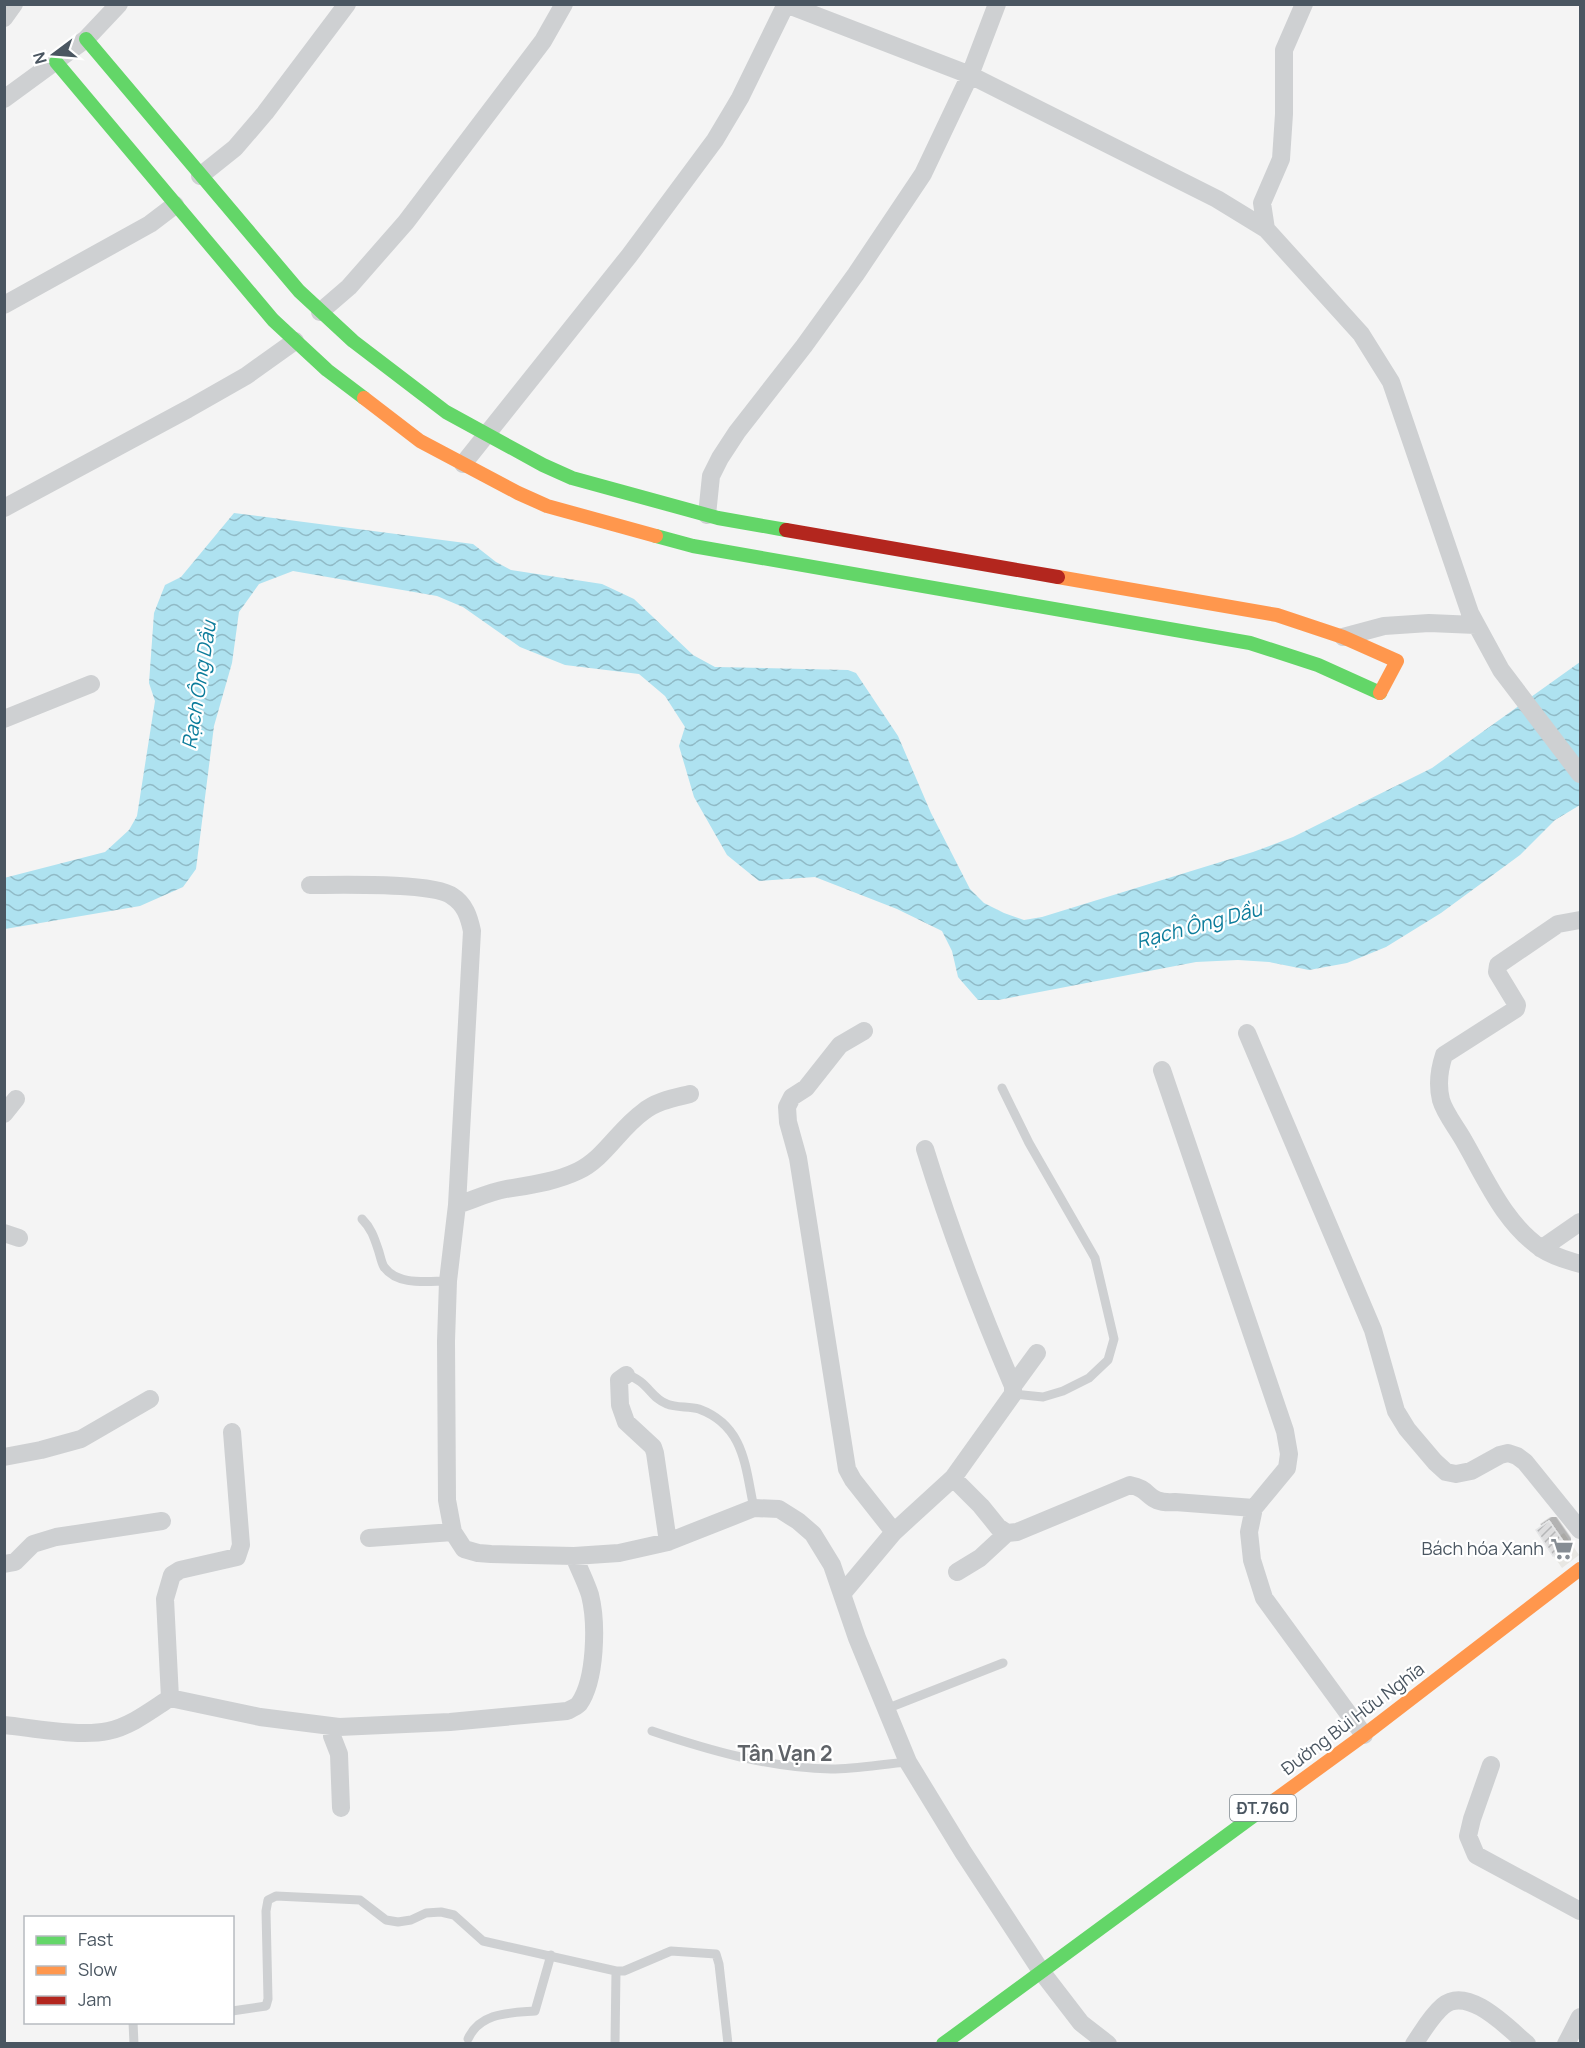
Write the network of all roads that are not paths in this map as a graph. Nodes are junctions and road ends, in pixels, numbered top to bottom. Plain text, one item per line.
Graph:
1 (14, 4) edge
2 (119, 4) edge
3 (347, 4) edge
4 (564, 4) edge
5 (997, 4) edge
6 (1304, 4) edge
7 (786, 5) edge
8 (4, 18) edge
9 (86, 39) junction
10 (56, 62) junction
11 (970, 75) junction
12 (4, 99) edge
13 (200, 176) junction
14 (175, 205) junction
15 (1266, 229) junction
16 (4, 305) edge
17 (320, 312) junction
18 (295, 341) junction
19 (486, 434) junction
20 (463, 464) junction
21 (4, 508) edge
22 (707, 515) junction
23 (1180, 598) junction
24 (1476, 625) junction
25 (1178, 631) junction
26 (1343, 637) junction
27 (92, 684) dead end
28 (4, 719) edge
29 (1581, 774) edge
30 (310, 885) dead end
31 (1581, 920) edge
32 (864, 1031) dead end
33 (1247, 1033) dead end
34 (1162, 1070) dead end
35 (1002, 1088) dead end
36 (690, 1094) dead end
37 (16, 1099) dead end
38 (4, 1114) edge
39 (925, 1149) dead end
40 (457, 1205) junction
41 (362, 1219) dead end
42 (1581, 1222) edge
43 (1541, 1249) junction
44 (1581, 1264) edge
45 (448, 1281) junction
46 (1037, 1353) dead end
47 (626, 1375) joint
48 (1013, 1390) junction
49 (150, 1399) dead end
50 (232, 1432) dead end
51 (4, 1457) edge
52 (953, 1478) junction
53 (754, 1508) junction
54 (1254, 1508) junction
55 (162, 1521) dead end
56 (1581, 1530) edge
57 (453, 1532) junction
58 (894, 1532) junction
59 (1007, 1533) junction
60 (369, 1538) dead end
61 (668, 1542) junction
62 (574, 1556) junction
63 (4, 1564) edge
64 (1581, 1569) edge
65 (957, 1572) dead end
66 (842, 1594) junction
67 (1003, 1663) dead end
68 (170, 1698) junction
69 (886, 1709) junction
70 (4, 1725) edge
71 (332, 1726) junction
72 (652, 1731) dead end
73 (1364, 1735) junction
74 (908, 1762) junction
75 (1491, 1765) dead end
76 (341, 1808) dead end
77 (1581, 1911) edge
78 (551, 1955) junction
79 (616, 1971) junction
80 (1041, 1971) junction
81 (234, 2011) edge
82 (1581, 2017) edge
83 (133, 2024) edge
84 (468, 2039) dead end
85 (134, 2043) edge
86 (615, 2043) edge
87 (728, 2043) edge
88 (943, 2043) edge
89 (1108, 2043) edge
90 (1414, 2043) edge
91 (1527, 2043) edge
92 (1566, 2043) edge

1 - 8 street
2 - 9 street
3 - 13 street
4 - 17 street
5 - 11 street
6 - 15 street
7 - 11 street
7 - 19 street
9 - 10 street
9 - 13 street
10 - 12 street
10 - 14 street
11 - 15 street
11 - 22 street
13 - 17 street
14 - 16 street
14 - 18 street
15 - 24 street
17 - 19 street
18 - 20 street
18 - 21 street
19 - 20 street
19 - 22 street
20 - 25 street
22 - 23 street
23 - 25 street
23 - 26 street
24 - 26 street
24 - 29 street
25 - 26 street
27 - 28 street
30 - 40 street
31 - 43 street
32 - 58 street
33 - 56 street
34 - 54 street
35 - 48 lane
36 - 40 street
37 - 38 street
39 - 48 street
40 - 45 street
41 - 45 lane
42 - 43 street
43 - 44 street
45 - 57 street
46 - 48 street
47 - 53 lane
47 - 61 street
48 - 52 street
49 - 51 street
50 - 68 street
52 - 58 street
52 - 59 street
53 - 61 street
53 - 66 street
54 - 59 street
54 - 73 street
55 - 63 street
57 - 60 street
57 - 62 street
58 - 66 street
59 - 65 street
61 - 62 street
62 - 71 street
64 - 73 street, Đường Bùi Hữu Nghĩa / ĐT.760
66 - 69 street
67 - 69 lane
68 - 70 street
68 - 71 street
69 - 74 street
71 - 76 street
72 - 74 lane
73 - 80 street, Đường Bùi Hữu Nghĩa / ĐT.760
74 - 80 street
75 - 77 street
78 - 79 lane
78 - 81 lane
78 - 84 lane
79 - 86 lane
79 - 87 lane
80 - 88 street, Đường Bùi Hữu Nghĩa / ĐT.760
80 - 89 street
82 - 92 street
83 - 85 lane
90 - 91 street

